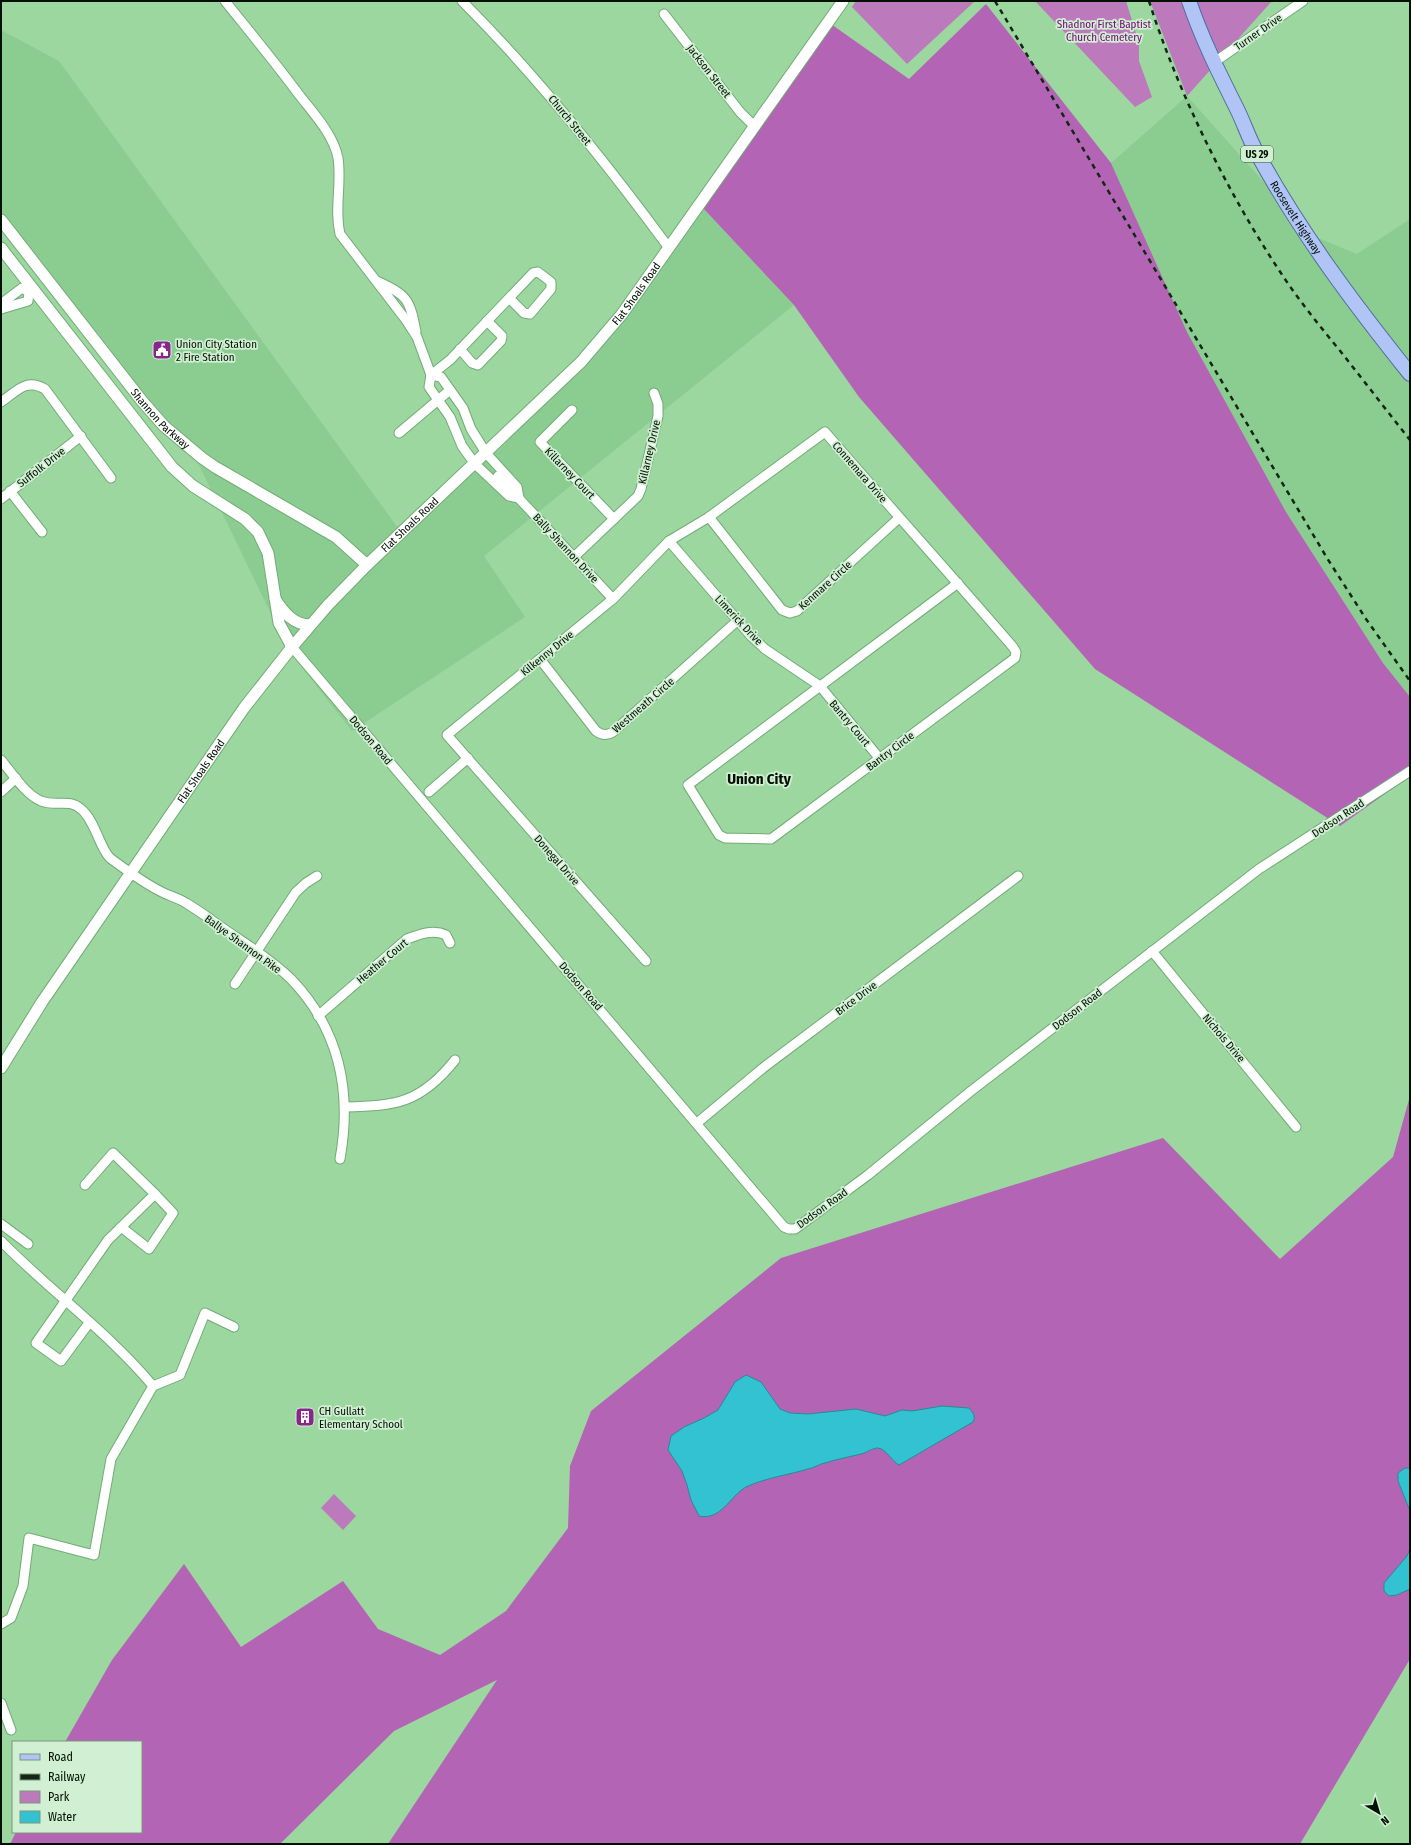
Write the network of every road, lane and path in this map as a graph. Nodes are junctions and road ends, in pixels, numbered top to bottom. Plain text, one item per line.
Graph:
1 (225, 1) edge
2 (462, 1) edge
3 (843, 1) edge
4 (1189, 1) edge
5 (1303, 1) edge
6 (664, 14) dead end
7 (1213, 63) junction
8 (755, 127) junction
9 (1, 220) edge
10 (1, 248) edge
11 (670, 248) junction
12 (509, 298) junction
13 (1, 304) edge
14 (1, 309) edge
15 (487, 321) junction
16 (460, 349) junction
17 (1410, 374) edge
18 (431, 375) junction
19 (450, 390) junction
20 (654, 393) dead end
21 (438, 400) junction
22 (1, 402) edge
23 (572, 410) dead end
24 (398, 433) dead end
25 (81, 436) junction
26 (486, 453) junction
27 (475, 464) junction
28 (498, 476) junction
29 (111, 478) dead end
30 (10, 492) junction
31 (519, 498) junction
32 (1, 499) edge
33 (709, 517) junction
34 (899, 518) junction
35 (614, 519) junction
36 (42, 532) dead end
37 (669, 541) junction
38 (574, 557) junction
39 (367, 565) junction
40 (958, 583) junction
41 (274, 597) junction
42 (613, 598) junction
43 (737, 621) junction
44 (310, 625) junction
45 (292, 647) junction
46 (540, 659) junction
47 (820, 686) junction
48 (468, 758) junction
49 (880, 759) junction
50 (1, 760) edge
51 (1410, 771) edge
52 (16, 778) junction
53 (1, 792) edge
54 (429, 792) dead end
55 (132, 872) junction
56 (317, 876) dead end
57 (1018, 876) dead end
58 (450, 943) dead end
59 (256, 951) junction
60 (1152, 951) junction
61 (646, 961) dead end
62 (234, 984) dead end
63 (318, 1016) junction
64 (454, 1060) dead end
65 (1, 1068) edge
66 (345, 1107) junction
67 (697, 1123) junction
68 (1296, 1127) dead end
69 (340, 1159) dead end
70 (85, 1185) dead end
71 (155, 1194) junction
72 (1, 1224) edge
73 (121, 1227) junction
74 (1, 1241) edge
75 (28, 1244) dead end
76 (65, 1301) junction
77 (89, 1323) junction
78 (234, 1327) dead end
79 (154, 1386) junction
80 (1, 1624) edge
81 (1, 1703) edge
82 (11, 1730) dead end

1 - 18 street, Bally Shannon Drive
2 - 11 street, Church Street
3 - 8 street, Flat Shoals Road
4 - 7 main road, Roosevelt Highway / US 29
5 - 7 street, Turner Drive
6 - 8 street, Jackson Street
7 - 17 main road, Roosevelt Highway / US 29
8 - 11 street, Flat Shoals Road
9 - 39 street, Shannon Parkway
10 - 41 street, Shannon Parkway
11 - 26 street, Flat Shoals Road
12 - 12 street
12 - 15 street
13 - 14 street
15 - 16 street
15 - 16 street
16 - 18 street
18 - 19 street, Bally Shannon Drive
18 - 21 street, Bally Shannon Drive
19 - 21 street
19 - 26 street, Bally Shannon Drive
20 - 35 street, Killarney Drive
21 - 24 street
21 - 27 street, Bally Shannon Drive
22 - 25 street
23 - 35 street, Killarney Court
25 - 29 street
25 - 30 street, Suffolk Drive
26 - 27 street, Flat Shoals Road
26 - 28 street, Bally Shannon Drive
27 - 28 street, Bally Shannon Drive
27 - 39 street, Flat Shoals Road
28 - 31 street, Bally Shannon Drive
28 - 31 street, Bally Shannon Drive
30 - 32 street, Suffolk Drive
30 - 36 street
31 - 38 street, Bally Shannon Drive
33 - 34 street, Connemara Drive
33 - 34 street, Kenmare Circle
33 - 37 street, Kilkenny Drive
34 - 40 street, Connemara Drive
35 - 38 street, Killarney Drive
37 - 42 street, Kilkenny Drive
37 - 43 street, Limerick Drive
38 - 42 street, Bally Shannon Drive
39 - 44 street, Flat Shoals Road
40 - 47 street, Bantry Circle
40 - 49 street, Bantry Circle
41 - 44 street
41 - 45 street, Shannon Parkway
42 - 46 street, Kilkenny Drive
43 - 46 street, Westmeath Circle
43 - 47 street, Limerick Drive
44 - 45 street, Flat Shoals Road
45 - 55 street, Flat Shoals Road
45 - 67 street, Dodson Road
46 - 48 street, Kilkenny Drive
47 - 49 street, Bantry Court
47 - 49 street, Bantry Circle
48 - 54 street
48 - 61 street, Donegal Drive
50 - 52 street, Ballye Shannon Pike
51 - 60 street, Dodson Road
52 - 53 street
52 - 55 street, Ballye Shannon Pike
55 - 59 street, Ballye Shannon Pike
55 - 65 street, Flat Shoals Road
56 - 59 street
57 - 67 street, Brice Drive
58 - 63 street, Heather Court
59 - 62 street
59 - 63 street, Ballye Shannon Pike
60 - 67 street, Dodson Road
60 - 68 street, Nichols Drive
63 - 66 street, Ballye Shannon Pike
64 - 66 street
66 - 69 street, Ballye Shannon Pike
70 - 71 street
71 - 73 street
71 - 73 street
72 - 75 street
73 - 76 street
74 - 76 street
76 - 77 street
76 - 77 street
77 - 79 street
78 - 79 street
79 - 80 street
81 - 82 street

